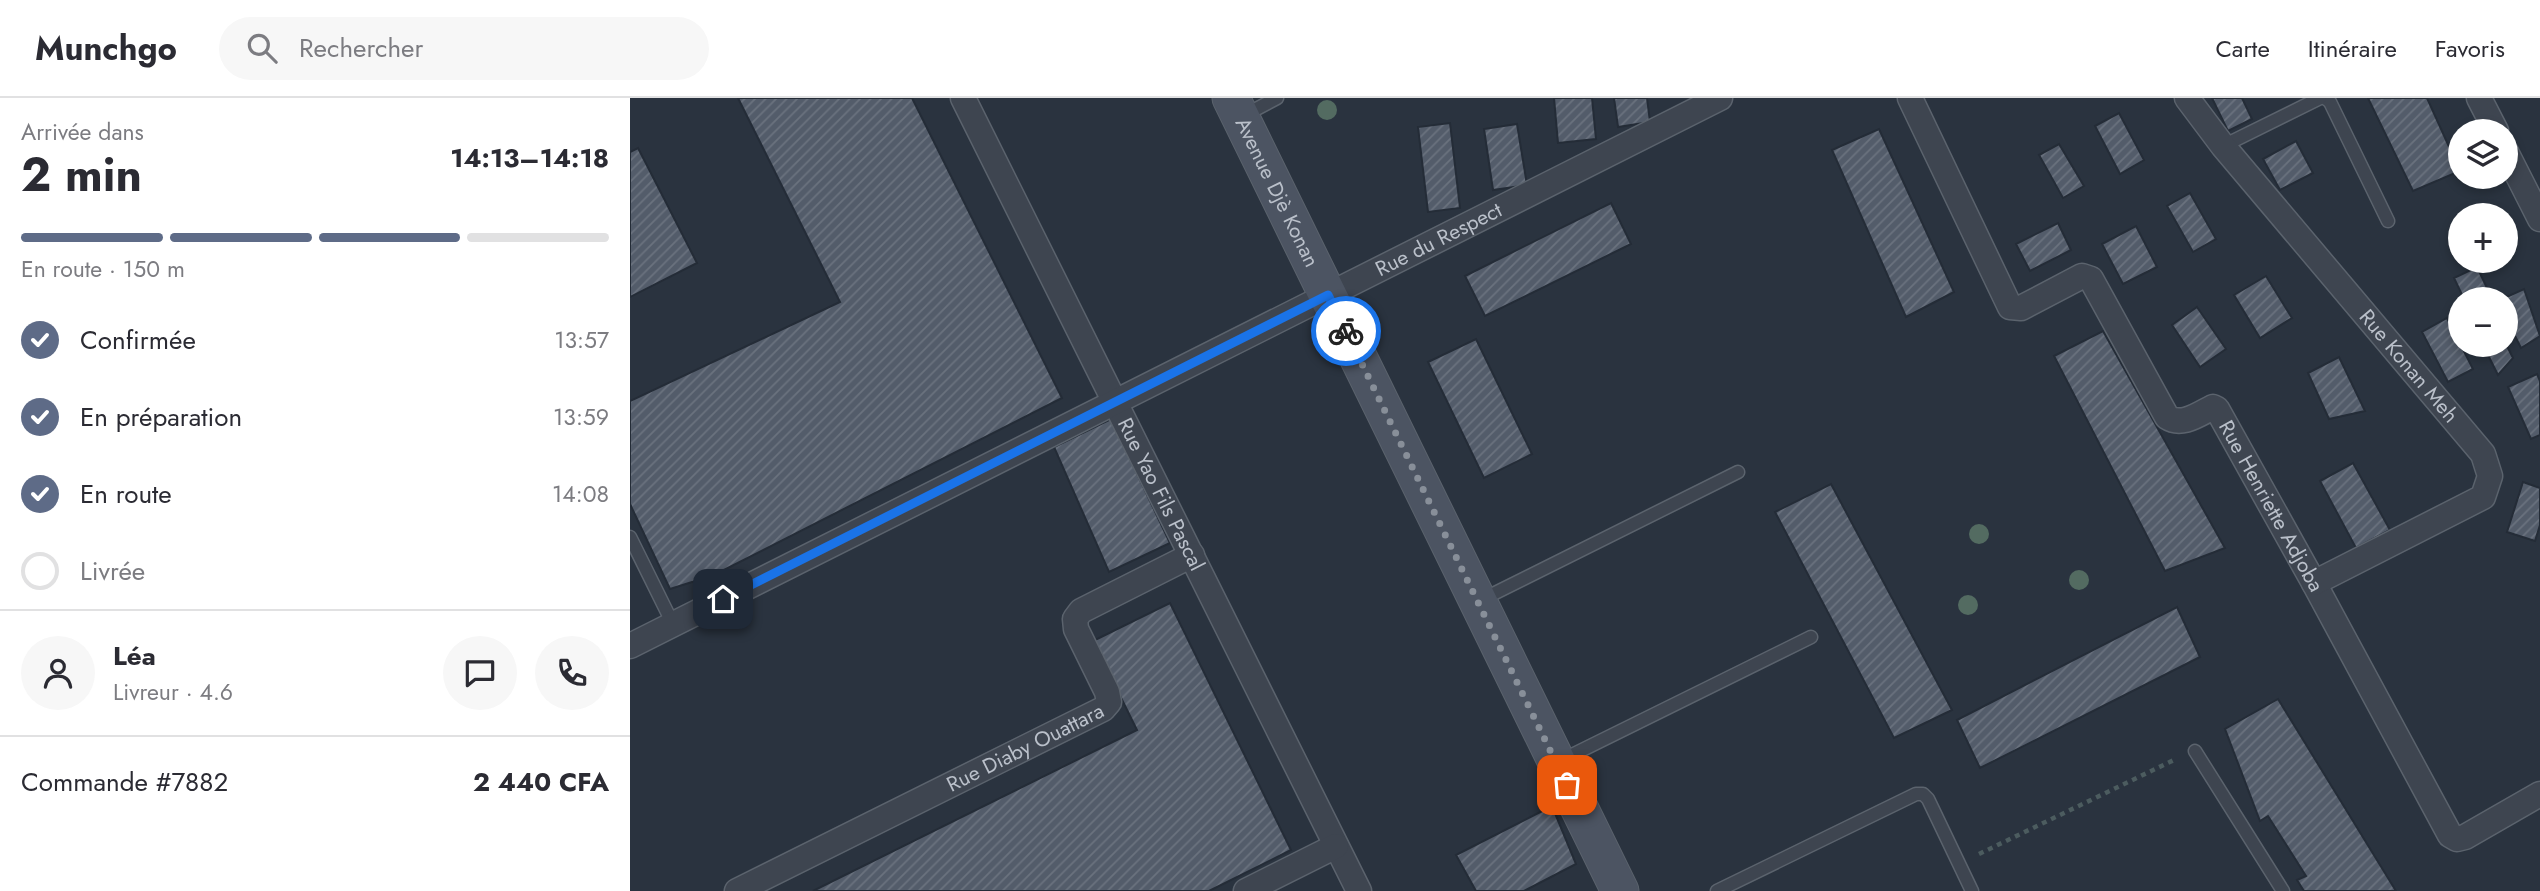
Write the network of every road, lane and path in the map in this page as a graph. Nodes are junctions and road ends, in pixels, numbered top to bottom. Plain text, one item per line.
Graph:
1 (963, 98) edge
2 (1277, 98) edge
3 (1720, 98) edge
4 (1909, 98) edge
5 (2187, 98) edge
6 (2323, 98) edge
7 (2479, 98) edge
8 (1236, 108) edge
9 (1678, 108) edge
10 (2490, 119) edge
11 (2223, 146) junction
12 (2518, 176) edge
13 (2540, 219) edge
14 (2388, 220) dead end
15 (1328, 295) junction
16 (1116, 402) junction
17 (1738, 472) dead end
18 (630, 537) edge
19 (1192, 555) junction
20 (2314, 583) junction
21 (1478, 601) junction
22 (673, 624) junction
23 (1811, 637) dead end
24 (630, 646) edge
25 (2195, 751) joint
26 (1557, 763) junction
27 (2540, 794) edge
28 (1336, 845) junction
29 (1959, 863) junction
30 (737, 891) edge
31 (1246, 891) edge
32 (1359, 891) edge
33 (1620, 891) edge
34 (1717, 891) edge
35 (1972, 891) edge
36 (2283, 891) edge

1 - 16 street, Rue Yao Fils Pascal
2 - 8 lane
3 - 9 street, Rue du Respect
4 - 20 street, Rue Henriette Adjoba
5 - 11 street, Rue Konan Meh
6 - 11 lane
6 - 14 lane
7 - 10 street
8 - 15 street, Avenue Djè Konan
9 - 15 street, Rue du Respect
11 - 20 street, Rue Konan Meh
12 - 13 street
15 - 16 street, Rue du Respect
15 - 21 street, Avenue Djè Konan
16 - 19 street, Rue Yao Fils Pascal
16 - 22 street, Rue du Respect
17 - 21 lane
18 - 22 lane
19 - 28 street, Rue Yao Fils Pascal
19 - 30 street, Rue Diaby Ouattara
20 - 27 street, Rue Henriette Adjoba
21 - 26 street, Avenue Djè Konan
22 - 24 street, Rue du Respect
23 - 26 lane
25 - 29 path
25 - 36 lane
26 - 33 street, Avenue Djè Konan
28 - 31 street
28 - 32 street, Rue Yao Fils Pascal
29 - 34 lane
29 - 35 lane

